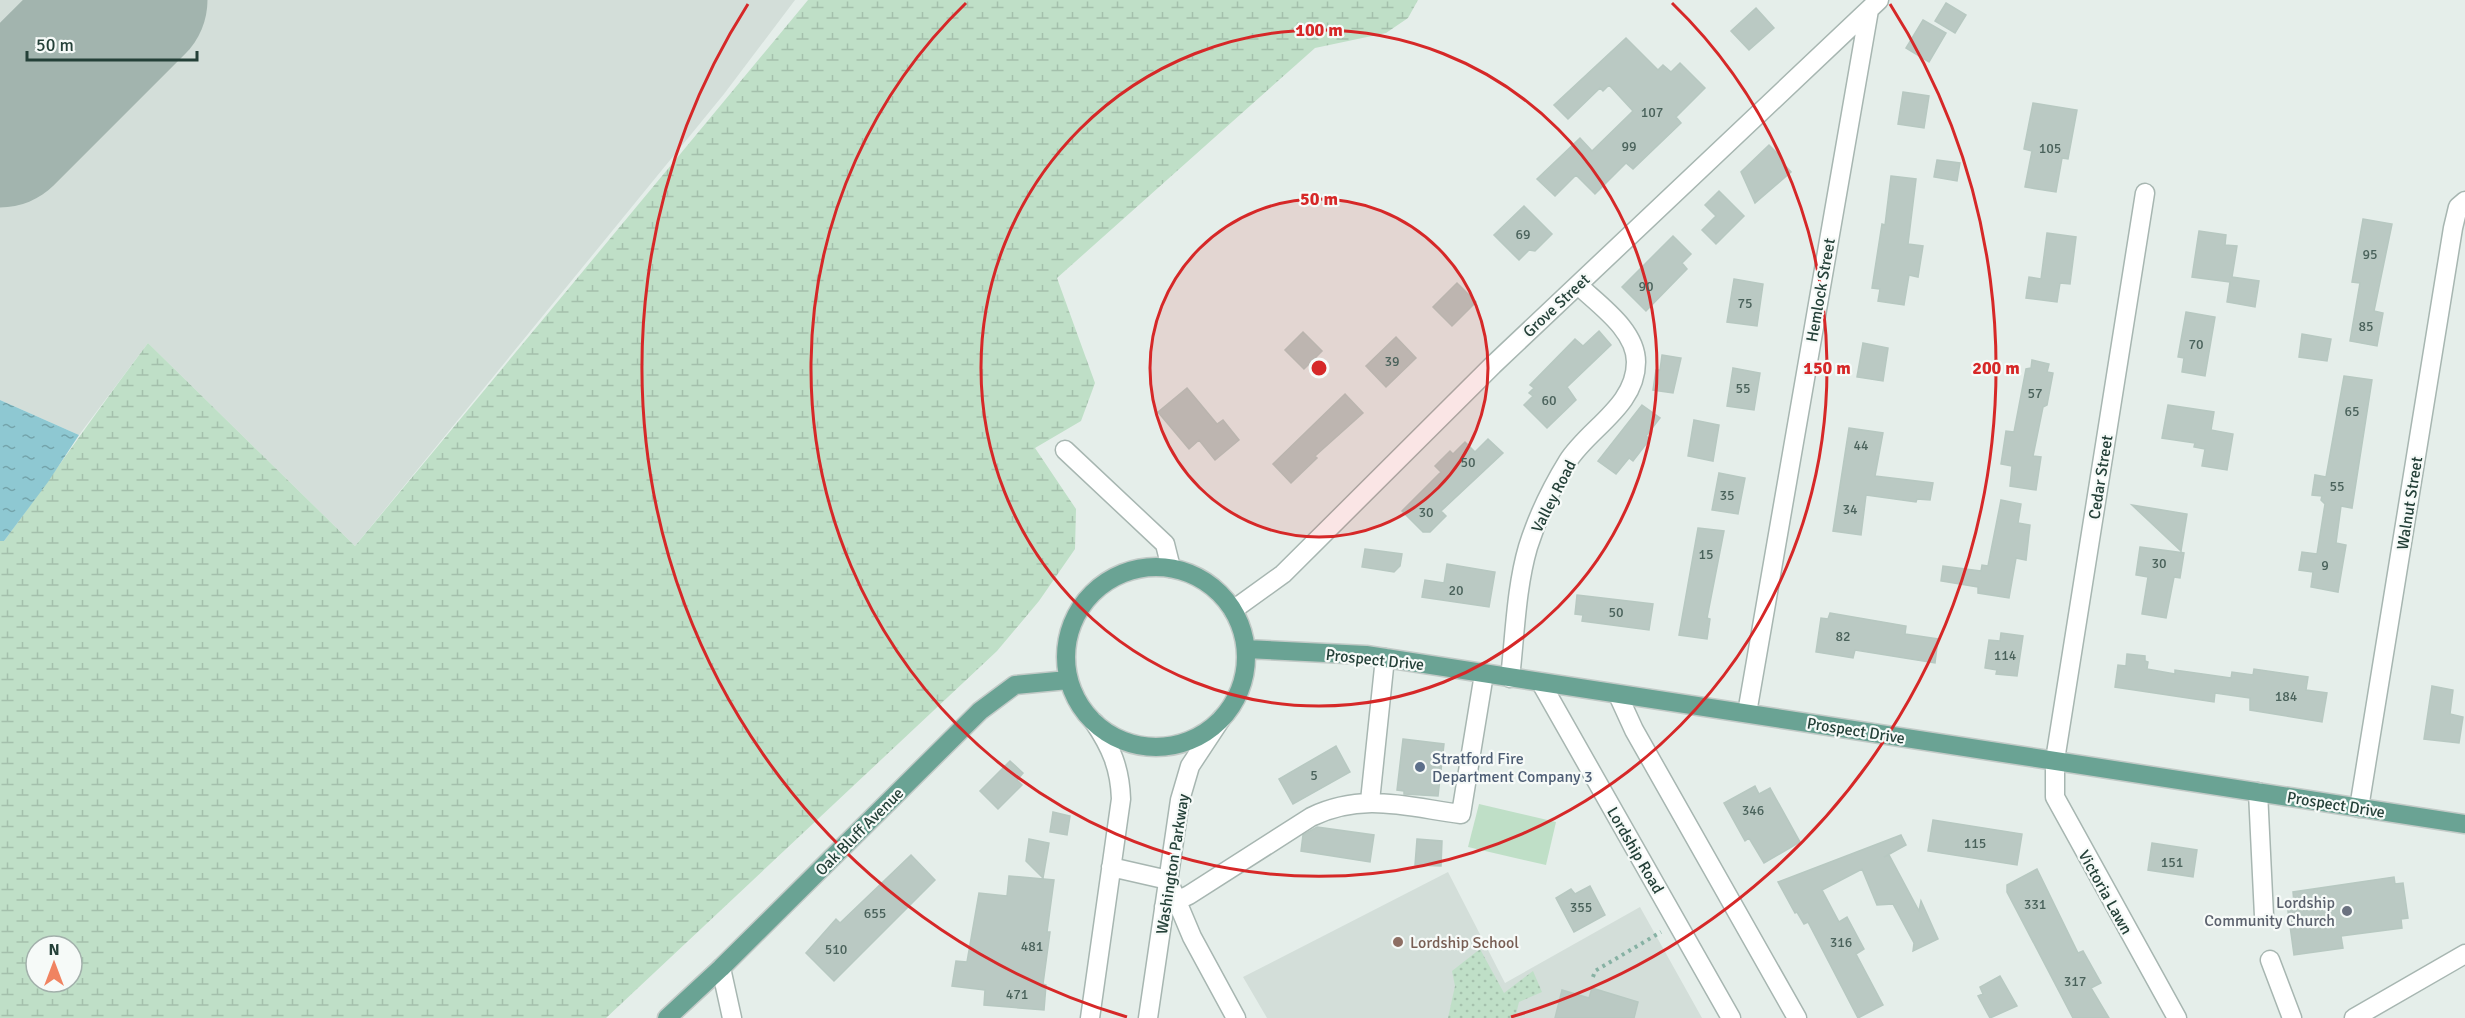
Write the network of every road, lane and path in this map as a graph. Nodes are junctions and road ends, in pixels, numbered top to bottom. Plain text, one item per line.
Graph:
1 (1874, 5) edge
2 (2145, 193) dead end
3 (2465, 201) edge
4 (1578, 285) junction
5 (1065, 450) dead end
6 (1171, 568) junction
7 (1233, 610) junction
8 (1246, 649) junction
9 (1385, 658) junction
10 (1484, 674) junction
11 (1510, 678) junction
12 (1068, 680) junction
13 (1541, 683) junction
14 (1618, 695) junction
15 (1747, 713) junction
16 (1221, 719) junction
17 (1094, 722) junction
18 (2055, 760) junction
19 (2258, 792) junction
20 (1370, 801) junction
21 (2360, 808) junction
22 (2465, 824) edge
23 (1111, 867) junction
24 (1168, 880) junction
25 (1171, 904) junction
26 (2264, 916) dead end
27 (1677, 923) junction
28 (2465, 954) edge
29 (2270, 960) dead end
30 (722, 968) junction
31 (1593, 977) dead end
32 (667, 1018) edge
33 (732, 1018) edge
34 (1090, 1018) edge
35 (1148, 1018) edge
36 (1236, 1018) edge
37 (1731, 1018) edge
38 (1797, 1018) edge
39 (2177, 1018) edge
40 (2292, 1018) edge
41 (2354, 1018) edge

1 - 4 street, Grove Street
1 - 15 street, Hemlock Street
2 - 18 street, Cedar Street
3 - 21 street, Walnut Street
4 - 7 street, Grove Street
4 - 11 street, Valley Road
5 - 6 street
6 - 7 main road
6 - 12 main road
7 - 8 main road
8 - 9 main road, Prospect Drive
8 - 16 main road
9 - 10 main road, Prospect Drive
9 - 20 street
10 - 11 main road, Prospect Drive
10 - 20 street
11 - 13 main road, Prospect Drive
12 - 17 main road
12 - 30 main road, Oak Bluff Avenue
13 - 14 main road, Prospect Drive
13 - 27 street, Lordship Road
14 - 15 main road, Prospect Drive
14 - 38 street
15 - 18 main road, Prospect Drive
16 - 17 main road
16 - 24 street, Washington Parkway
17 - 23 street
18 - 19 main road, Prospect Drive
18 - 39 street, Victoria Lawn
19 - 21 main road, Prospect Drive
19 - 26 street
20 - 25 street
21 - 22 main road, Prospect Drive
23 - 24 street
23 - 34 street
24 - 25 street
25 - 35 street, Washington Parkway
25 - 36 street
27 - 31 path
27 - 37 street, Lordship Road
28 - 41 street
29 - 40 street
30 - 32 main road, Oak Bluff Avenue
30 - 33 street

